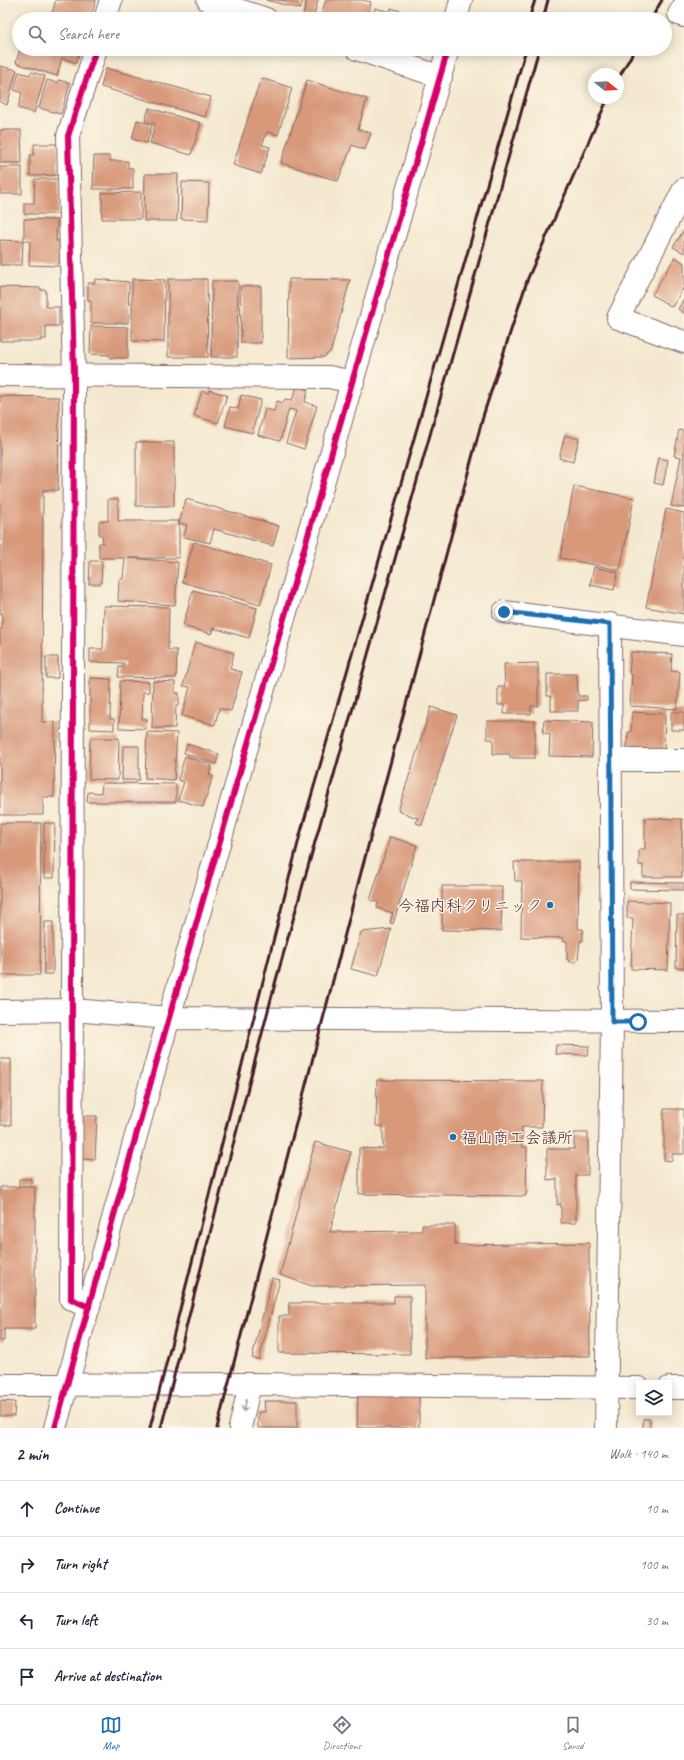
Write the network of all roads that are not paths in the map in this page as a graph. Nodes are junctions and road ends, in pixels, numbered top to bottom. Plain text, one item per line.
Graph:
1 (111, 0) edge
2 (208, 0) edge
3 (460, 0) edge
4 (684, 6) edge
5 (107, 12) edge
6 (245, 12) edge
7 (457, 12) edge
8 (684, 16) edge
9 (94, 56) edge
10 (378, 56) edge
11 (446, 56) edge
12 (442, 77) junction
13 (684, 188) edge
14 (684, 342) edge
15 (0, 375) edge
16 (74, 375) junction
17 (354, 382) junction
18 (504, 612) dead end
19 (610, 624) junction
20 (684, 634) edge
21 (611, 760) junction
22 (684, 760) edge
23 (73, 1010) junction
24 (0, 1011) edge
25 (169, 1018) junction
26 (612, 1022) junction
27 (684, 1022) edge
28 (89, 1307) junction
29 (67, 1384) junction
30 (250, 1384) junction
31 (0, 1385) edge
32 (636, 1388) edge
33 (672, 1388) edge
34 (684, 1388) edge
35 (606, 1389) junction
36 (54, 1428) edge
37 (240, 1428) edge
38 (606, 1428) edge

1 - 5 street
2 - 6 street
3 - 7 street
4 - 8 street
9 - 16 street
10 - 12 street
11 - 12 street
12 - 17 street
13 - 14 street
15 - 16 street
16 - 17 street
16 - 23 street
17 - 25 street
18 - 19 street
19 - 20 street
19 - 21 street
21 - 22 street
21 - 26 street
23 - 24 street
23 - 25 street
23 - 28 street
25 - 26 street
25 - 28 street
26 - 27 street
26 - 35 street
28 - 29 street
29 - 30 street
29 - 31 street
29 - 36 street
30 - 35 street
30 -> 37 street
32 - 35 street
33 - 34 street
35 - 38 street

